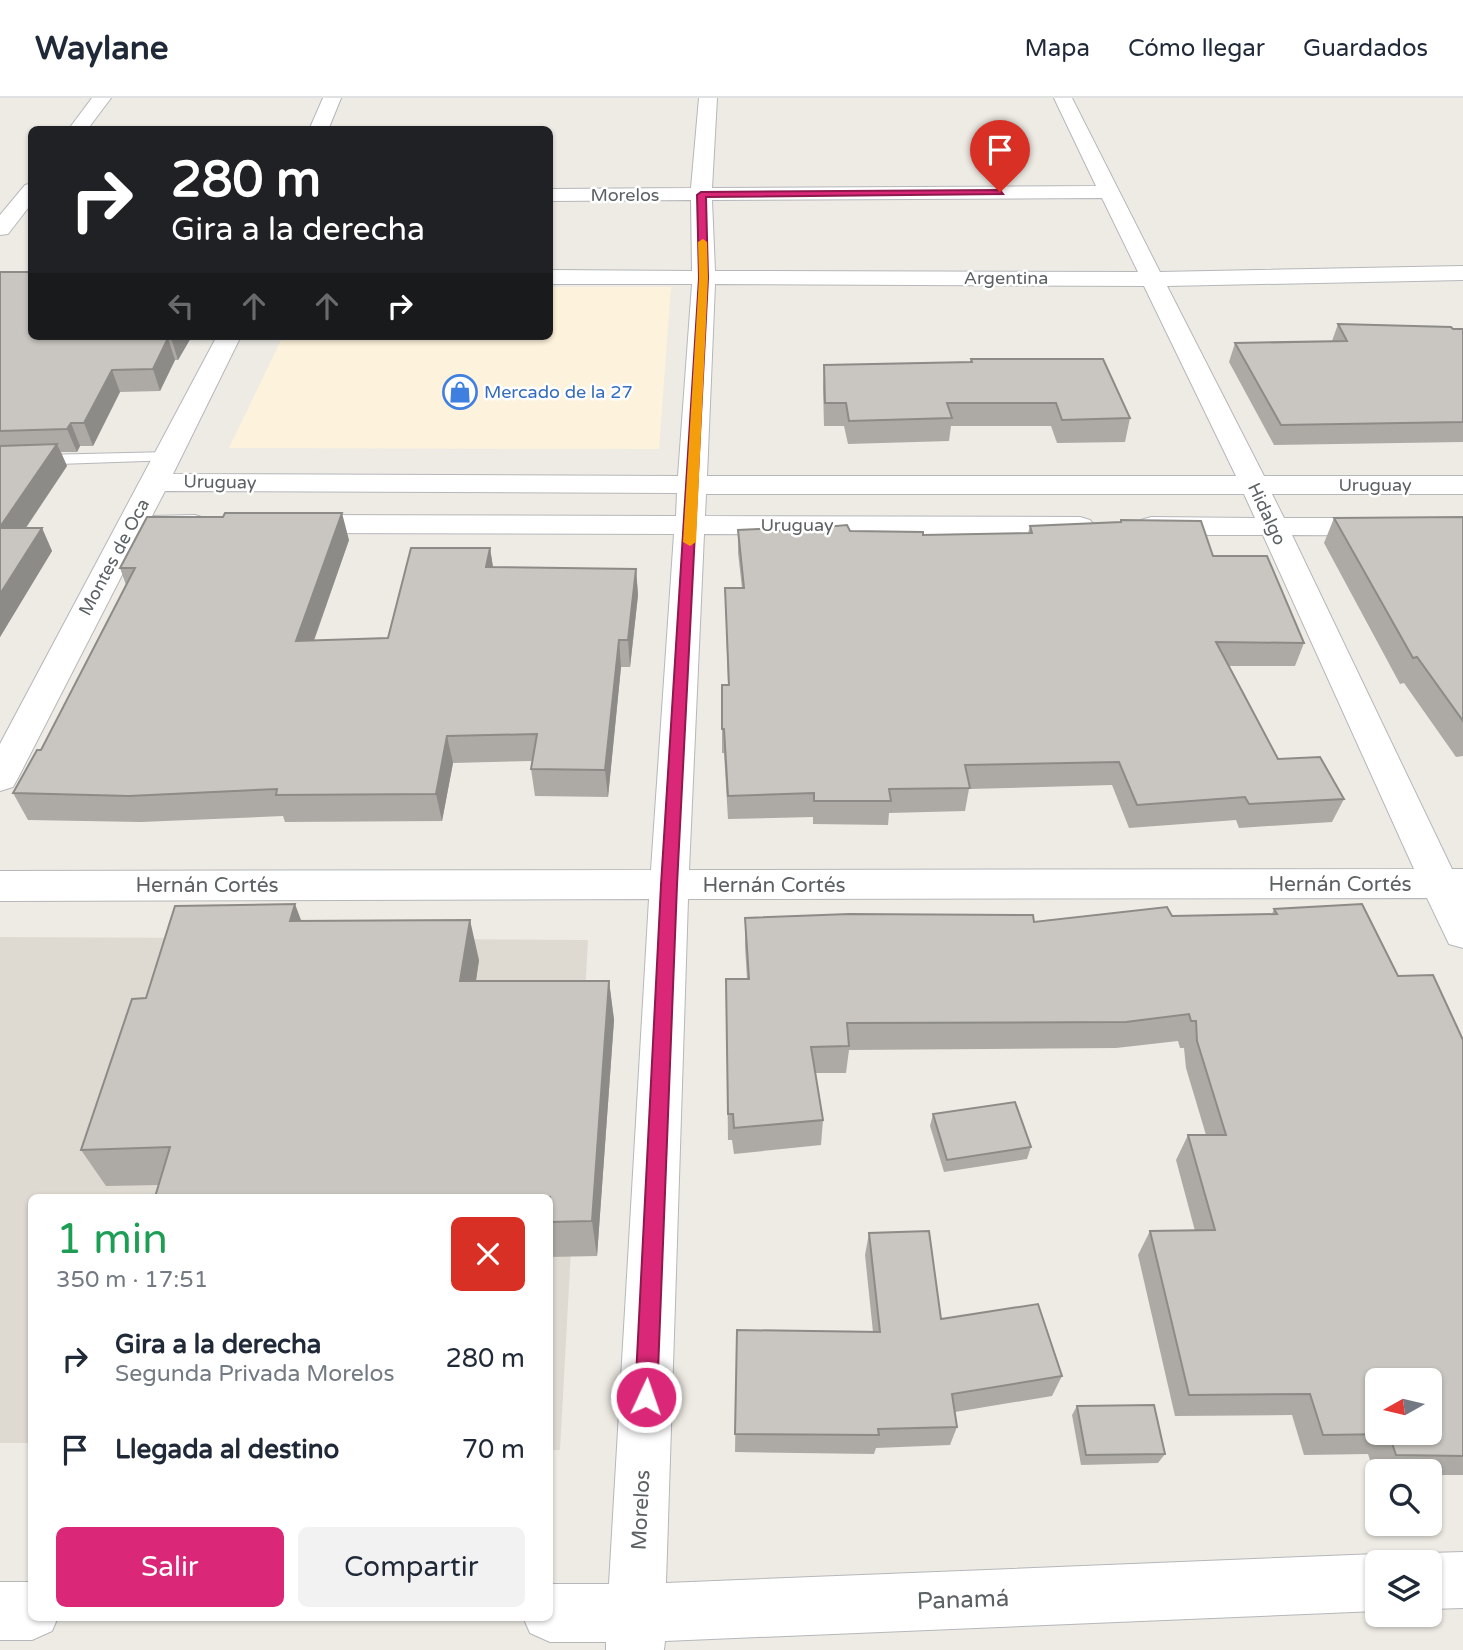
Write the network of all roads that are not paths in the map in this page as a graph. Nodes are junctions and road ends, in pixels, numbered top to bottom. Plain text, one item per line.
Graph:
1 (102, 98) edge
2 (332, 98) edge
3 (708, 98) edge
4 (1063, 98) edge
5 (80, 126) edge
6 (320, 126) edge
7 (1109, 192) junction
8 (28, 194) edge
9 (553, 195) edge
10 (701, 195) junction
11 (0, 229) edge
12 (1463, 273) edge
13 (553, 277) edge
14 (704, 278) junction
15 (1153, 279) junction
16 (227, 340) edge
17 (0, 461) edge
18 (161, 469) junction
19 (692, 485) junction
20 (1254, 485) junction
21 (1463, 485) edge
22 (130, 524) junction
23 (223, 524) edge
24 (263, 524) edge
25 (691, 525) junction
26 (1273, 527) junction
27 (1463, 527) edge
28 (0, 778) edge
29 (1452, 883) edge
30 (669, 885) junction
31 (0, 886) edge
32 (1463, 933) edge
33 (1463, 1580) edge
34 (1442, 1581) edge
35 (1365, 1584) edge
36 (0, 1611) edge
37 (28, 1611) edge
38 (553, 1613) edge
39 (635, 1631) edge

1 - 5 street
2 - 6 street
3 - 10 street, Morelos
4 - 7 street, Hidalgo
7 - 10 street
7 - 15 street, Hidalgo
8 - 11 street
9 - 10 street, Morelos
10 - 14 street, Morelos
12 - 15 street, Argentina
13 - 14 street, Argentina
14 - 15 street, Argentina
14 - 19 street, Morelos
15 - 20 street, Hidalgo
16 - 18 street, Montes de Oca
17 - 18 lane, Uruguay
18 - 19 street, Uruguay
18 - 22 street, Montes de Oca
19 - 20 street, Uruguay
19 - 25 street, Morelos
20 - 21 street, Uruguay
20 - 26 street, Hidalgo
22 - 23 street, Uruguay
22 - 28 street, Montes de Oca
24 - 25 street, Uruguay
25 - 26 street, Uruguay
25 - 30 street, Morelos
26 - 27 street, Uruguay
26 - 29 street, Hidalgo
29 - 30 street, Hernán Cortés
29 - 32 street, Hidalgo
30 - 31 street, Hernán Cortés
30 - 39 street, Morelos
33 - 34 street
35 - 39 street, Panamá
36 - 37 street
38 - 39 street, Panamá

